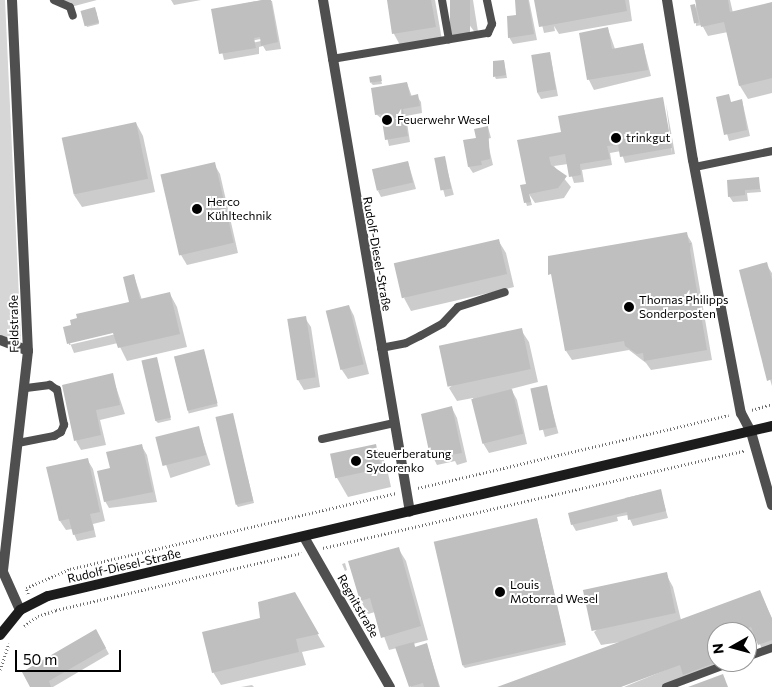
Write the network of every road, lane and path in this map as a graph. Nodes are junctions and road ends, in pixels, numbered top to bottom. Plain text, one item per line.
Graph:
1 (12, 0) edge
2 (54, 0) edge
3 (323, 0) edge
4 (442, 0) edge
5 (487, 0) edge
6 (667, 0) edge
7 (73, 16) dead end
8 (449, 39) junction
9 (332, 59) junction
10 (772, 151) edge
11 (695, 167) junction
12 (505, 292) dead end
13 (0, 340) edge
14 (381, 348) junction
15 (28, 351) junction
16 (24, 388) junction
17 (772, 404) edge
18 (741, 413) junction
19 (394, 423) junction
20 (772, 426) edge
21 (751, 432) junction
22 (322, 439) dead end
23 (18, 443) junction
24 (756, 449) junction
25 (406, 490) junction
26 (772, 505) edge
27 (410, 512) junction
28 (304, 537) junction
29 (312, 550) junction
30 (31, 602) junction
31 (20, 610) junction
32 (18, 632) dead end
33 (0, 635) edge
34 (13, 638) dead end
35 (772, 648) edge
36 (757, 653) edge
37 (0, 670) edge
38 (707, 672) edge
39 (390, 687) edge
40 (666, 687) edge

1 - 15 street, Feldstraße
2 - 7 lane
3 - 9 street, Rudolf-Diesel-Straße
4 - 8 lane
5 - 8 lane
6 - 11 street
8 - 9 lane
9 - 14 street, Rudolf-Diesel-Straße
10 - 11 lane
11 - 18 street
12 - 14 lane
13 - 15 street
14 - 19 street, Rudolf-Diesel-Straße
15 - 16 street, Feldstraße
16 - 23 street, Feldstraße
16 - 23 lane
17 - 18 path
18 - 21 street
18 - 25 path
19 - 22 lane
19 - 25 street, Rudolf-Diesel-Straße
20 - 21 street, Rudolf-Diesel-Straße
21 - 24 street
21 - 27 street, Rudolf-Diesel-Straße
23 - 31 street, Feldstraße
24 - 26 street
24 - 29 path
25 - 27 street, Rudolf-Diesel-Straße
25 - 30 path
27 - 28 street, Rudolf-Diesel-Straße
28 - 29 street, Regnitstraße
28 - 30 street, Rudolf-Diesel-Straße
29 - 32 path
29 - 39 street, Regnitstraße
30 - 31 street, Rudolf-Diesel-Straße
31 - 33 street
34 - 37 path
35 - 36 lane
38 - 40 lane

